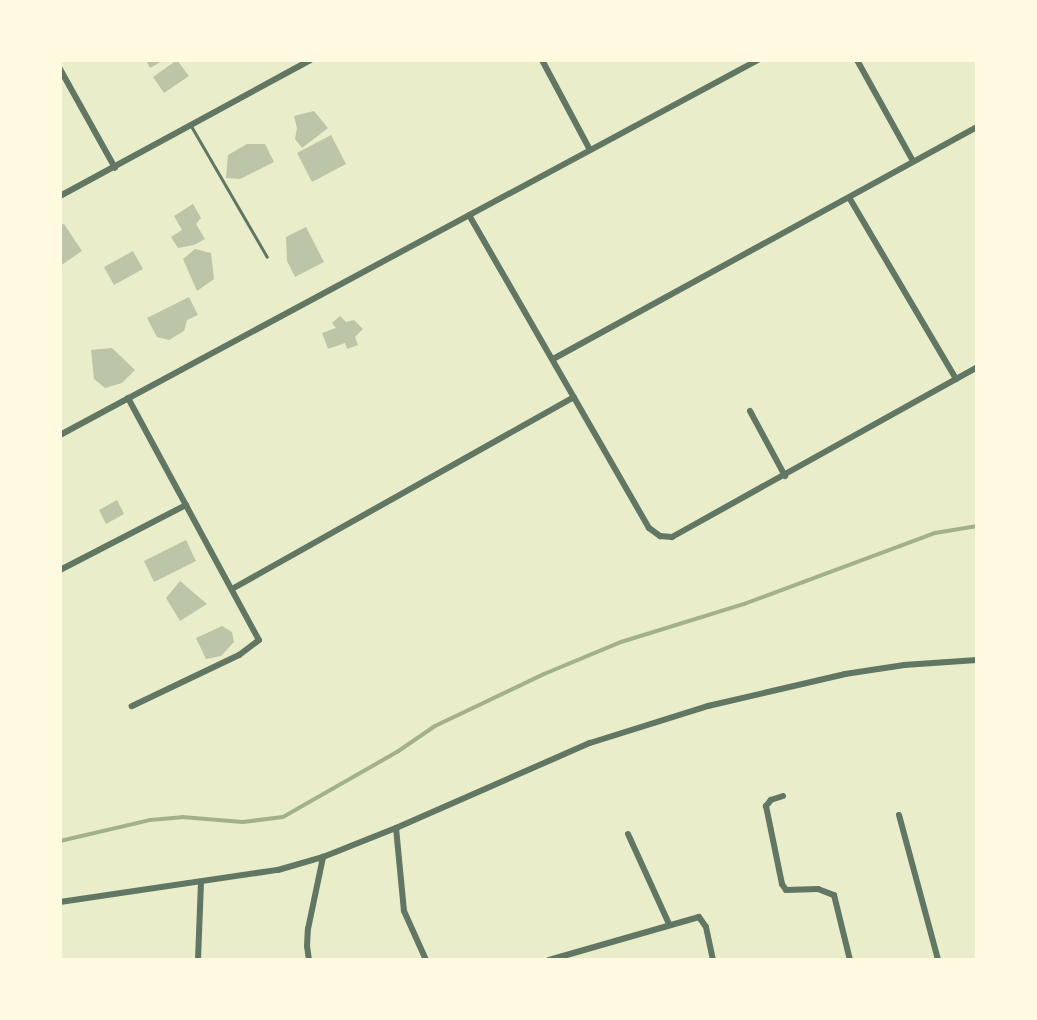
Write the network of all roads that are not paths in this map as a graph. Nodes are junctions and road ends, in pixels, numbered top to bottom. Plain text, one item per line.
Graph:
1 (310, 60) edge
2 (542, 60) edge
3 (758, 60) edge
4 (857, 60) edge
5 (60, 69) edge
6 (190, 125) junction
7 (977, 127) edge
8 (590, 150) junction
9 (913, 161) junction
10 (115, 168) junction
11 (60, 196) edge
12 (850, 199) junction
13 (470, 215) junction
14 (267, 257) dead end
15 (553, 359) junction
16 (977, 367) edge
17 (956, 379) junction
18 (574, 397) junction
19 (128, 398) junction
20 (750, 411) dead end
21 (60, 435) edge
22 (787, 476) junction
23 (186, 505) junction
24 (60, 570) edge
25 (232, 589) junction
26 (977, 660) edge
27 (132, 706) dead end
28 (783, 796) dead end
29 (899, 815) dead end
30 (396, 828) junction
31 (628, 834) dead end
32 (323, 858) junction
33 (201, 883) junction
34 (60, 902) edge
35 (669, 924) junction
36 (198, 960) edge
37 (309, 960) edge
38 (426, 960) edge
39 (549, 960) edge
40 (713, 960) edge
41 (850, 960) edge
42 (938, 960) edge

1 - 6 street
2 - 8 street
3 - 8 street
4 - 9 street
5 - 10 street
6 - 10 street
6 - 14 lane
7 - 9 street
8 - 13 street
9 - 12 street
10 - 11 street
12 - 15 street
12 - 17 street
13 - 15 street
13 - 19 street
15 - 18 street
16 - 17 street
17 - 22 street
18 - 22 street
18 - 25 street
19 - 21 street
19 - 23 street
20 - 22 street
23 - 24 street
23 - 25 street
25 - 27 street
26 - 30 street
28 - 41 street
29 - 42 street
30 - 32 street
30 - 38 street
31 - 35 street
32 - 33 street
32 - 37 street
33 - 34 street
33 - 36 street
35 - 39 street
35 - 40 street

